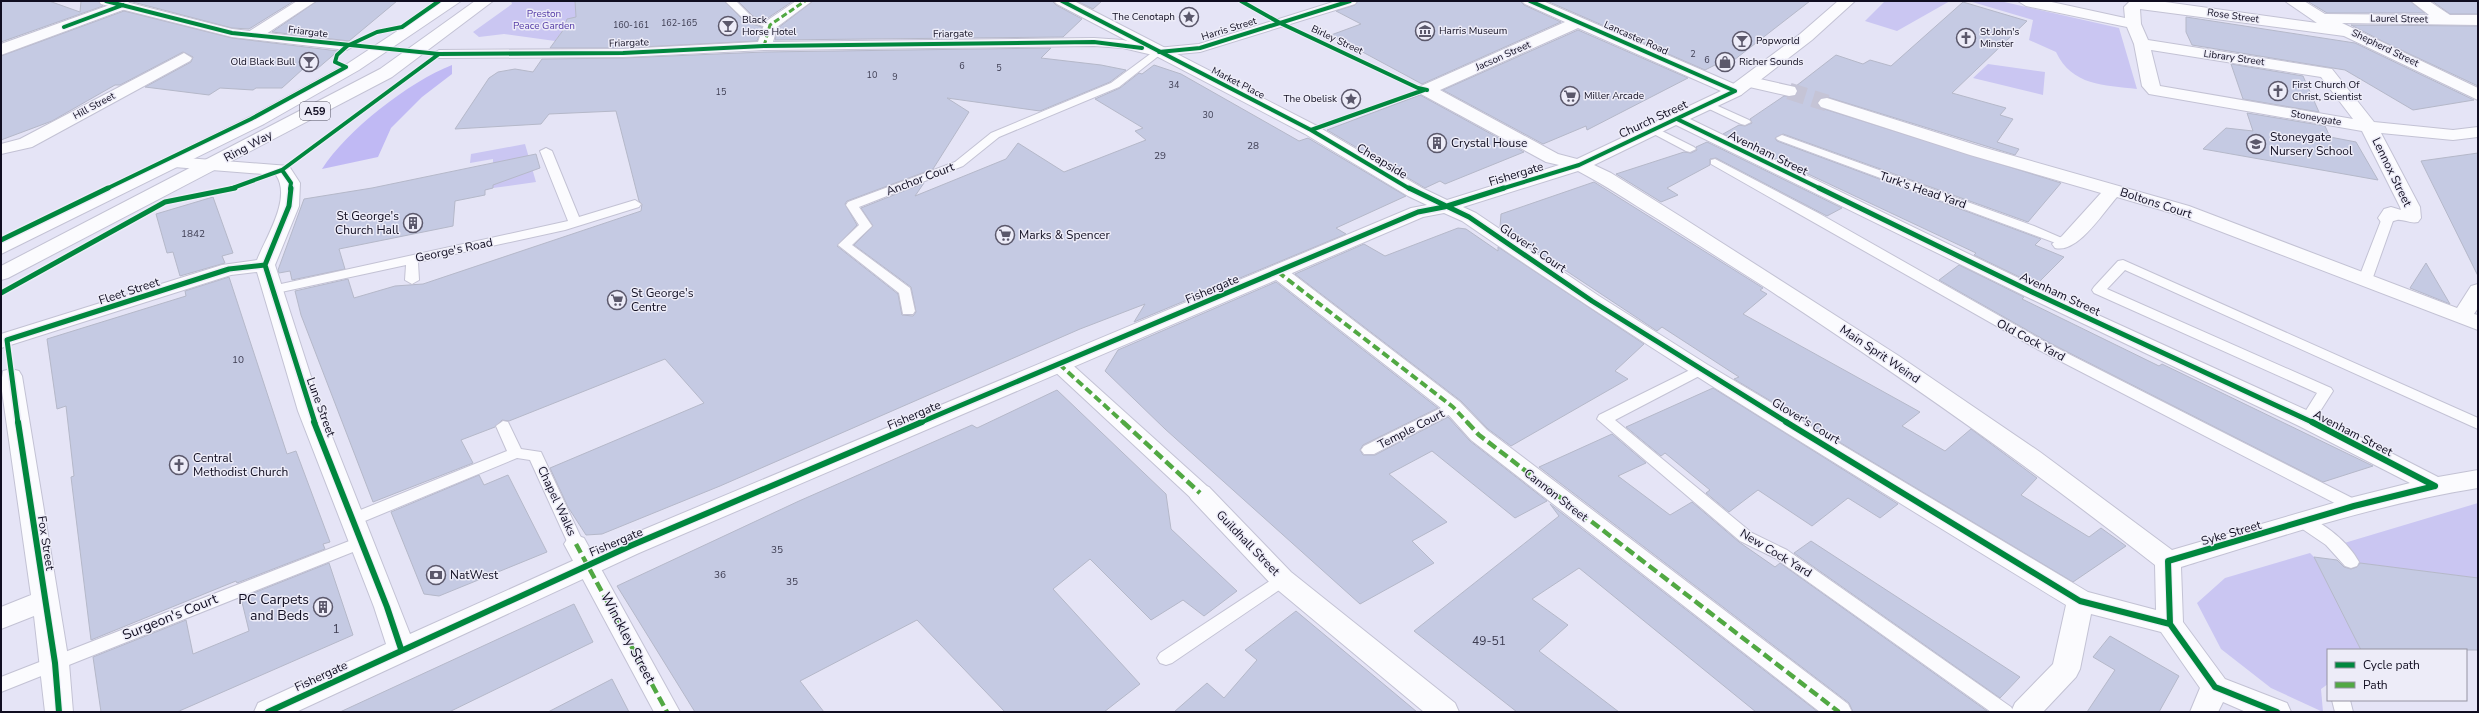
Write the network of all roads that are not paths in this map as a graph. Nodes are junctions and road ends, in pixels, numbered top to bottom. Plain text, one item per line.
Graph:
1 (106, 1) edge
2 (308, 1) edge
3 (452, 1) edge
4 (485, 1) edge
5 (730, 1) edge
6 (804, 1) edge
7 (1062, 1) edge
8 (1350, 1) edge
9 (1530, 1) edge
10 (1847, 1) edge
11 (2026, 1) edge
12 (2293, 1) edge
13 (2419, 1) edge
14 (123, 5) junction
15 (2320, 18) junction
16 (2447, 20) junction
17 (2478, 20) edge
18 (1578, 22) junction
19 (2134, 24) junction
20 (770, 25) junction
21 (2352, 32) junction
22 (254, 35) junction
23 (2142, 44) junction
24 (347, 46) dead end
25 (764, 46) junction
26 (1, 50) edge
27 (1158, 52) junction
28 (439, 54) dead end
29 (184, 58) dead end
30 (2326, 73) joint
31 (1751, 82) junction
32 (1735, 91) junction
33 (1790, 91) tunnel mouth
34 (2478, 94) edge
35 (1827, 104) tunnel mouth
36 (1709, 105) junction
37 (1677, 119) junction
38 (1745, 122) dead end
39 (2369, 127) junction
40 (1311, 130) joint
41 (1654, 130) junction
42 (2478, 132) edge
43 (1782, 138) dead end
44 (1, 149) edge
45 (1690, 149) dead end
46 (546, 151) dead end
47 (174, 162) junction
48 (1715, 162) dead end
49 (211, 165) junction
50 (1579, 165) junction
51 (2114, 189) junction
52 (635, 204) dead end
53 (1444, 207) junction
54 (2388, 218) joint
55 (575, 223) junction
56 (2064, 243) joint
57 (1, 248) edge
58 (412, 260) junction
59 (265, 265) junction
60 (1278, 272) junction
61 (1, 274) edge
62 (412, 280) dead end
63 (2364, 280) junction
64 (272, 290) junction
65 (2478, 290) edge
66 (908, 311) dead end
67 (2470, 320) edge
68 (1, 342) edge
69 (1700, 370) junction
70 (1068, 371) junction
71 (10, 376) dead end
72 (1453, 407) junction
73 (2307, 420) junction
74 (2478, 424) edge
75 (503, 426) dead end
76 (1369, 450) dead end
77 (516, 453) junction
78 (2478, 479) edge
79 (2435, 486) junction
80 (1200, 493) joint
81 (2354, 506) junction
82 (2304, 522) junction
83 (358, 530) junction
84 (576, 544) joint
85 (2168, 560) junction
86 (2351, 562) dead end
87 (588, 565) junction
88 (1282, 579) junction
89 (45, 601) junction
90 (2080, 601) junction
91 (1, 618) edge
92 (2170, 624) junction
93 (401, 649) junction
94 (1166, 658) dead end
95 (55, 663) junction
96 (1, 685) edge
97 (2210, 700) edge
98 (2341, 701) edge
99 (58, 712) edge
100 (268, 712) edge
101 (667, 712) edge
102 (1445, 712) edge
103 (1839, 712) edge
104 (2005, 712) edge
105 (2025, 712) edge
106 (2277, 712) edge
107 (2344, 712) edge

1 - 14 street, Friargate
2 - 22 main road
3 - 47 main road, Ring Way / A59
4 - 49 main road, Ring Way / A59
5 - 20 lane
6 - 20 street
7 - 27 main road, Market Place
8 - 27 street, Harris Street
9 - 18 main road, Lancaster Road
10 - 31 main road, Church Street
11 - 19 main road
12 - 15 main road, Shepherd Street
13 - 16 main road
14 - 22 street, Friargate
14 - 26 main road
15 - 16 main road, Laurel Street
15 - 21 main road, Shepherd Street
16 - 17 main road, Laurel Street
18 - 32 main road, Lancaster Road
18 - 50 main road, Jacson Street
19 - 21 main road, Rose Street
19 - 23 main road
20 - 25 street
21 - 34 main road, Shepherd Street
22 - 24 street, Friargate
23 - 30 main road, Library Street
23 - 39 main road, Stoneygate
25 - 27 street, Friargate
25 - 28 street, Friargate
27 - 40 main road, Market Place
27 - 66 lane, Anchor Court
29 - 44 main road, Hill Street
30 - 39 main road, Lennox Street
31 - 32 main road, Church Street
31 - 33 main road
32 - 36 main road, Church Street
35 - 51 main road, Boltons Court
36 - 37 main road, Church Street
36 - 38 lane
37 - 41 main road, Church Street
37 - 73 main road, Avenham Street
39 - 42 main road, Stoneygate
39 - 54 main road, Lennox Street
40 - 53 main road, Cheapside
41 - 45 lane
41 - 50 main road, Church Street
43 - 56 lane, Turk's Head Yard
46 - 55 lane
47 - 49 main road
47 - 57 main road, Ring Way / A59
48 - 81 lane, Old Cock Yard
49 - 59 main road
49 - 61 main road, Ring Way / A59
50 - 53 main road, Fishergate
50 - 85 main road, Main Sprit Weind
51 - 56 main road
51 - 63 main road, Boltons Court
52 - 55 lane, George's Road
53 - 60 main road, Fishergate
53 - 69 main road, Glover's Court
54 - 63 lane, Lennox Street
55 - 58 lane, George's Road
58 - 62 lane
58 - 64 lane, George's Road
59 - 64 main road, Lune Street
59 - 68 main road, Fleet Street
60 - 70 main road, Fishergate
60 - 72 street, Cannon Street
63 - 67 main road, Boltons Court
64 - 83 main road, Lune Street
65 - 67 main road
69 - 90 main road, Glover's Court
69 - 104 lane, New Cock Yard
70 - 80 street, Guildhall Street
70 - 87 main road, Fishergate
71 - 89 main road, Fox Street
72 - 76 lane, Temple Court
72 - 103 street, Cannon Street
73 - 74 lane
73 - 79 main road, Avenham Street
75 - 77 lane
77 - 83 lane, Surgeon's Court
77 - 84 lane, Chapel Walks
78 - 79 main road, Syke Street
79 - 81 main road, Syke Street
80 - 88 main road, Guildhall Street
81 - 82 main road, Syke Street
82 - 85 main road, Syke Street
82 - 86 lane
83 - 93 main road, Lune Street
83 - 95 lane, Surgeon's Court
84 - 87 street, Chapel Walks
85 - 92 main road
87 - 93 main road, Fishergate
87 - 101 street, Winckley Street
88 - 94 lane
88 - 102 main road, Guildhall Street
89 - 91 main road
89 - 95 main road, Fox Street
90 - 92 main road, Glover's Court
90 - 105 main road
92 - 97 main road
93 - 100 main road, Fishergate
95 - 96 lane, Surgeon's Court
95 - 99 main road, Fox Street
97 - 106 main road
98 - 107 lane

